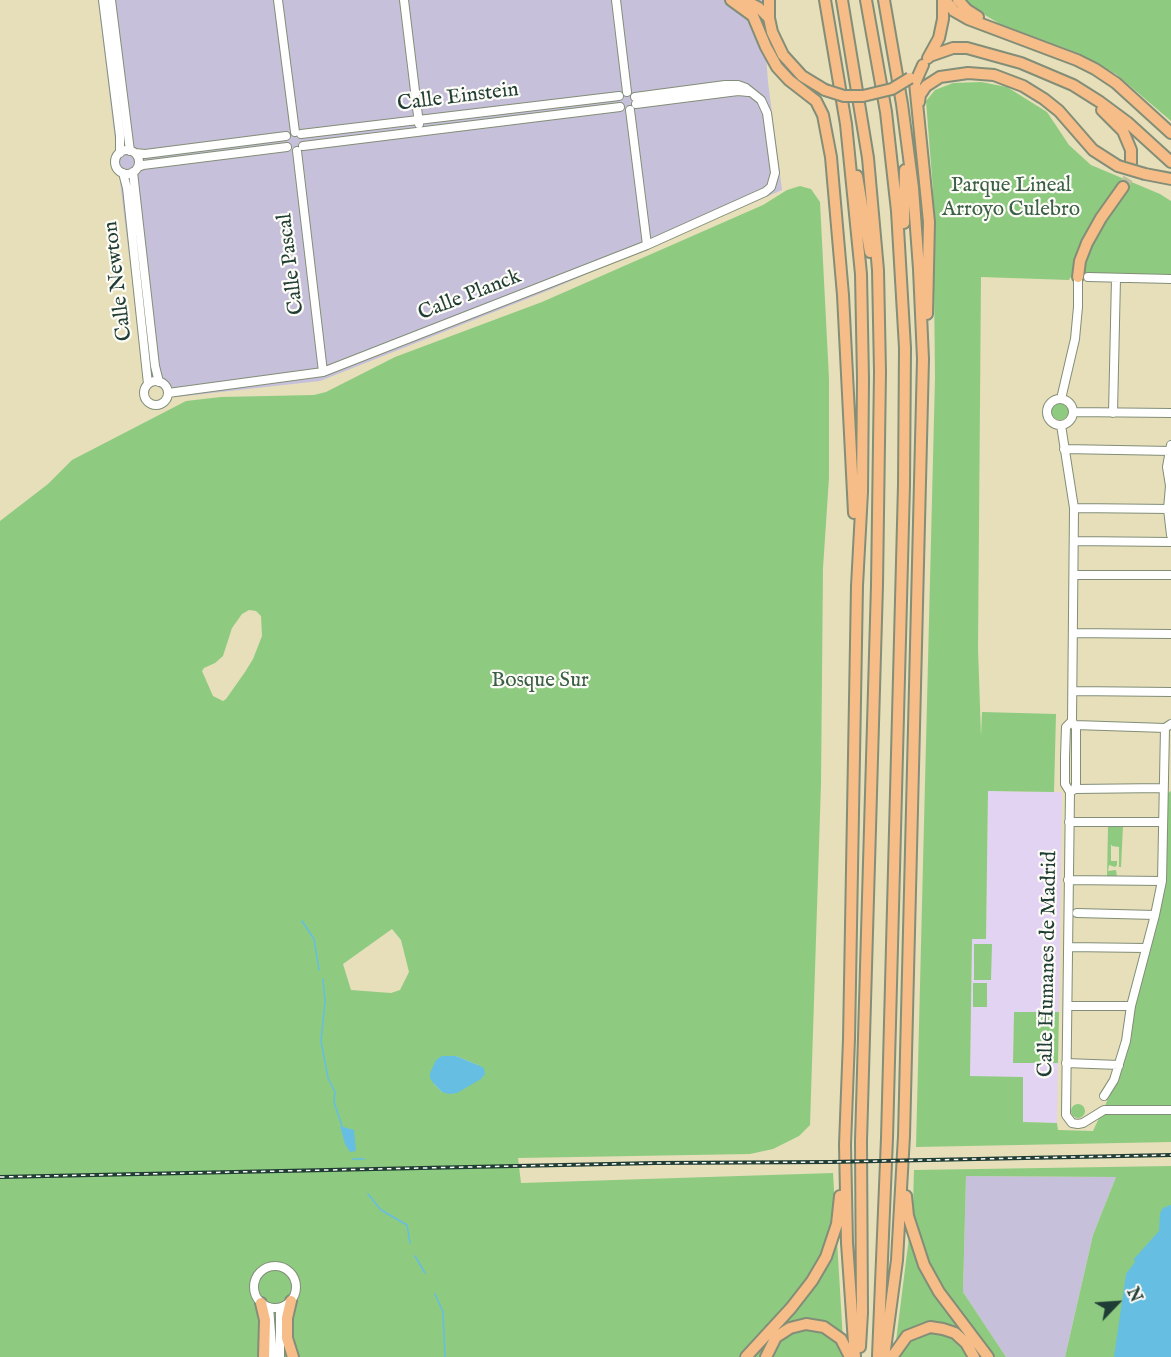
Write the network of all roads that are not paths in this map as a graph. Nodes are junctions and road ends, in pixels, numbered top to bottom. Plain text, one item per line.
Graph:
1 (103, 0) edge
2 (111, 0) edge
3 (278, 0) edge
4 (404, 0) edge
5 (616, 0) edge
6 (731, 0) edge
7 (744, 0) edge
8 (769, 0) edge
9 (825, 0) edge
10 (842, 0) edge
11 (866, 0) edge
12 (884, 0) edge
13 (944, 0) edge
14 (958, 0) edge
15 (769, 18) junction
16 (1010, 36) junction
17 (926, 61) junction
18 (1052, 76) junction
19 (820, 88) junction
20 (627, 92) junction
21 (619, 96) junction
22 (636, 100) junction
23 (902, 104) junction
24 (620, 107) junction
25 (630, 110) junction
26 (918, 111) junction
27 (418, 121) junction
28 (846, 124) junction
29 (419, 131) junction
30 (298, 133) junction
31 (1171, 133) edge
32 (286, 136) junction
33 (287, 147) junction
34 (300, 148) junction
35 (132, 152) junction
36 (120, 153) junction
37 (831, 157) junction
38 (1171, 162) edge
39 (1131, 165) tunnel mouth
40 (135, 170) junction
41 (123, 173) junction
42 (1171, 179) edge
43 (1122, 187) tunnel mouth
44 (647, 245) junction
45 (901, 250) junction
46 (1083, 277) junction
47 (1116, 278) junction
48 (1171, 279) edge
49 (879, 306) junction
50 (923, 359) junction
51 (323, 372) junction
52 (159, 382) junction
53 (148, 384) junction
54 (168, 393) junction
55 (1061, 399) junction
56 (1073, 412) junction
57 (1113, 413) junction
58 (1171, 413) edge
59 (1061, 424) junction
60 (1171, 445) edge
61 (1064, 449) junction
62 (1171, 451) edge
63 (1074, 508) junction
64 (1170, 509) edge
65 (1171, 535) edge
66 (1074, 541) junction
67 (1171, 542) edge
68 (1074, 575) junction
69 (1171, 575) edge
70 (857, 586) junction
71 (1073, 633) junction
72 (1171, 634) edge
73 (1072, 691) junction
74 (1171, 692) edge
75 (1073, 723) junction
76 (1168, 726) edge
77 (1163, 788) junction
78 (1072, 790) junction
79 (1069, 822) junction
80 (1163, 822) junction
81 (1068, 880) junction
82 (1162, 881) junction
83 (1077, 913) dead end
84 (1155, 915) junction
85 (1068, 947) junction
86 (1146, 948) junction
87 (1068, 1006) junction
88 (1131, 1006) junction
89 (1066, 1063) junction
90 (1119, 1065) junction
91 (1104, 1095) dead end
92 (1171, 1110) edge
93 (904, 1136) junction
94 (845, 1145) junction
95 (288, 1303) junction
96 (265, 1305) junction
97 (264, 1357) edge
98 (273, 1357) edge
99 (280, 1357) edge
100 (293, 1357) edge
101 (746, 1357) edge
102 (766, 1357) edge
103 (850, 1357) edge
104 (855, 1357) edge
105 (860, 1357) edge
106 (878, 1357) edge
107 (884, 1357) edge
108 (892, 1357) edge
109 (974, 1357) edge
110 (988, 1357) edge

1 - 36 street
2 - 35 street
3 - 30 street
4 - 27 street
5 - 20 street
6 - 37 highway
7 - 15 highway
8 - 15 highway
9 - 28 highway
10 - 49 highway
11 - 45 highway
12 - 23 highway
13 - 16 highway
13 - 17 highway
14 - 16 highway
15 - 19 highway
16 - 31 highway
17 - 18 highway
17 - 19 highway, bridge
17 - 26 highway
18 - 38 highway
18 - 39 highway
19 - 37 highway
20 - 21 street
20 - 22 street
21 - 24 street
21 - 27 street, Calle Einstein
22 - 25 street
22 - 44 street, Calle Planck
23 - 45 highway
23 - 50 highway
24 - 25 street
24 - 29 street, Calle Einstein
25 - 44 street
26 - 42 highway, bridge
26 - 50 highway
27 - 29 street
27 - 30 street, Calle Einstein
28 - 49 highway
28 - 70 highway
29 - 34 street, Calle Einstein
30 - 32 street
30 - 34 street
32 - 33 street
32 - 35 street
33 - 34 street
33 - 40 street
34 - 51 street, Calle Pascal
35 - 36 street
35 - 40 street
36 - 41 street
37 - 70 highway
40 - 41 street
40 - 52 street, Calle Newton
41 - 53 street, Calle Newton
43 - 46 highway
44 - 51 street, Calle Planck
45 - 106 highway
46 - 47 street
46 - 55 street
47 - 48 street
47 - 57 street
49 - 105 highway
50 - 93 highway
51 - 54 street, Calle Planck
52 - 53 street
52 - 54 street
53 - 54 street
55 - 56 street
55 - 59 street
56 - 57 street
56 - 59 street
57 - 58 street
59 - 61 street, Calle Humanes de Madrid
60 - 62 street
61 - 62 street
61 - 63 street, Calle Humanes de Madrid
62 - 64 street
63 - 64 street
63 - 66 street, Calle Humanes de Madrid
64 - 65 street
66 - 67 street
66 - 68 street, Calle Humanes de Madrid
68 - 69 street
68 - 71 street, Calle Humanes de Madrid
70 - 94 highway
71 - 72 street
71 - 73 street, Calle Humanes de Madrid
73 - 74 street
73 - 75 street, Calle Humanes de Madrid
75 - 76 street
75 - 78 street, Calle Humanes de Madrid
76 - 77 street
77 - 78 street
77 - 80 street
78 - 79 street, Calle Humanes de Madrid
79 - 80 street
79 - 81 street, Calle Humanes de Madrid
80 - 82 street
81 - 82 street
81 - 85 street, Calle Humanes de Madrid
82 - 84 street
83 - 84 street
84 - 86 street
85 - 86 street
85 - 87 street, Calle Humanes de Madrid
86 - 88 street
87 - 88 street
87 - 89 street, Calle Humanes de Madrid
88 - 90 street
89 - 90 street
89 - 92 street, Calle Humanes de Madrid
90 - 91 street
93 - 107 highway
93 - 110 highway
94 - 101 highway
94 - 104 highway
95 - 96 street
95 - 96 street
95 - 99 street
95 - 100 highway
96 - 97 highway
96 - 98 street
102 - 103 highway
108 - 109 highway

